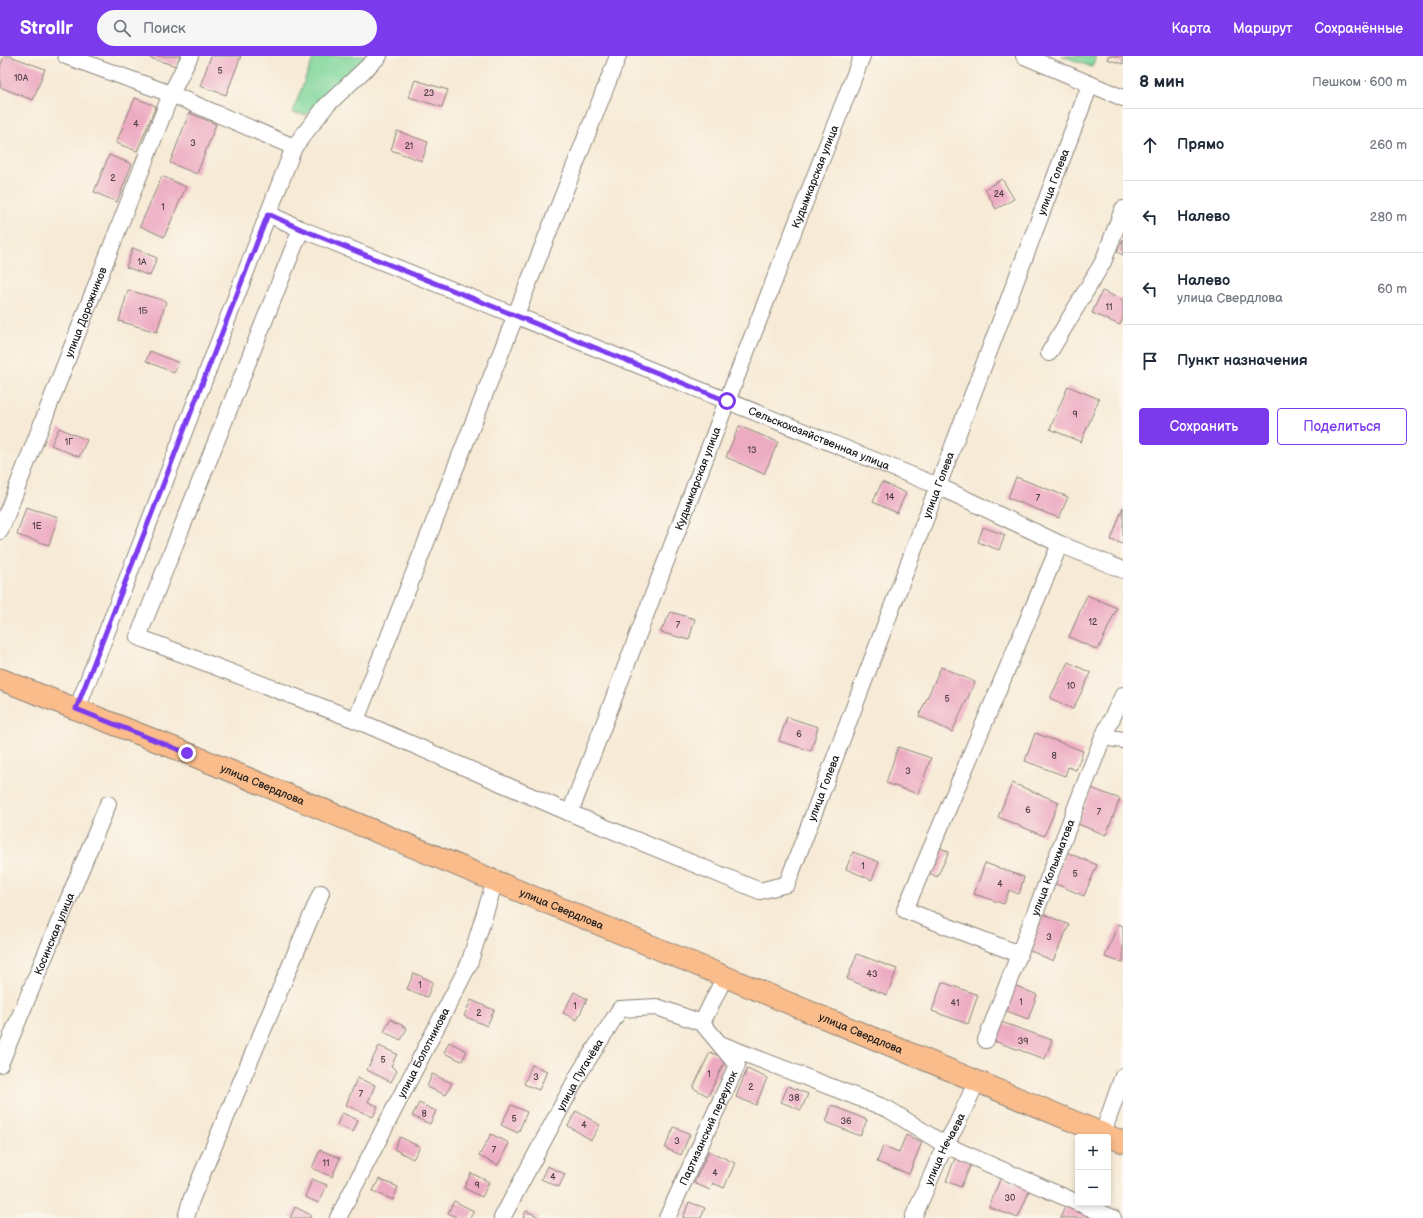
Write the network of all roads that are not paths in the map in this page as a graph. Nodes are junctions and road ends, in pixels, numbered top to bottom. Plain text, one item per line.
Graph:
1 (66, 56) edge
2 (190, 56) edge
3 (379, 56) edge
4 (618, 56) edge
5 (862, 56) edge
6 (1024, 56) edge
7 (1090, 85) junction
8 (171, 94) junction
9 (1123, 98) edge
10 (294, 147) junction
11 (1123, 209) edge
12 (268, 214) junction
13 (301, 229) junction
14 (515, 314) junction
15 (1049, 353) dead end
16 (727, 401) junction
17 (938, 486) junction
18 (0, 531) edge
19 (1060, 544) junction
20 (1123, 570) edge
21 (0, 679) edge
22 (1123, 695) edge
23 (76, 709) junction
24 (356, 720) junction
25 (1103, 738) junction
26 (1123, 740) edge
27 (108, 804) dead end
28 (570, 813) junction
29 (495, 881) junction
30 (321, 892) dead end
31 (1019, 954) junction
32 (725, 976) junction
33 (702, 1023) junction
34 (986, 1040) dead end
35 (720, 1044) junction
36 (0, 1064) edge
37 (1123, 1076) edge
38 (977, 1081) junction
39 (1103, 1133) junction
40 (1123, 1142) edge
41 (945, 1145) junction
42 (1075, 1202) edge
43 (1085, 1206) edge
44 (186, 1218) edge
45 (338, 1218) edge
46 (502, 1218) edge
47 (667, 1218) edge
48 (913, 1218) edge
49 (1113, 1218) edge

1 - 8 street
2 - 8 street, улица Дорожников
3 - 10 street
4 - 14 street
5 - 16 street, Кудымкарская улица
6 - 7 street
7 - 9 street
7 - 17 street, улица Голева
8 - 10 street
8 - 18 street, улица Дорожников
10 - 12 street
11 - 15 street
12 - 13 street, Сельскохозяйственная улица
12 - 23 street
13 - 14 street, Сельскохозяйственная улица
13 - 24 street
14 - 16 street, Сельскохозяйственная улица
14 - 24 street
16 - 17 street, Сельскохозяйственная улица
16 - 28 street, Кудымкарская улица
17 - 19 street, Сельскохозяйственная улица
17 - 28 street, улица Голева
19 - 20 street, Сельскохозяйственная улица
19 - 31 street
21 - 23 main road, улица Свердлова
22 - 25 street, улица Колыхматова
23 - 29 main road, улица Свердлова
24 - 28 street
25 - 26 street
25 - 31 street, улица Колыхматова
27 - 36 street, Косинская улица
29 - 32 main road, улица Свердлова
29 - 45 street, улица Болотникова
30 - 44 street
31 - 34 street, улица Колыхматова
32 - 33 street
32 - 38 main road, улица Свердлова
33 - 35 street, Партизанский переулок
33 - 46 street, улица Пугачёва
35 - 41 street
35 - 47 street, Партизанский переулок
37 - 39 street
38 - 39 main road, улица Свердлова
38 - 41 street, улица Нечаева
39 - 40 main road, улица Свердлова
41 - 42 street
41 - 48 street, улица Нечаева
43 - 49 street

